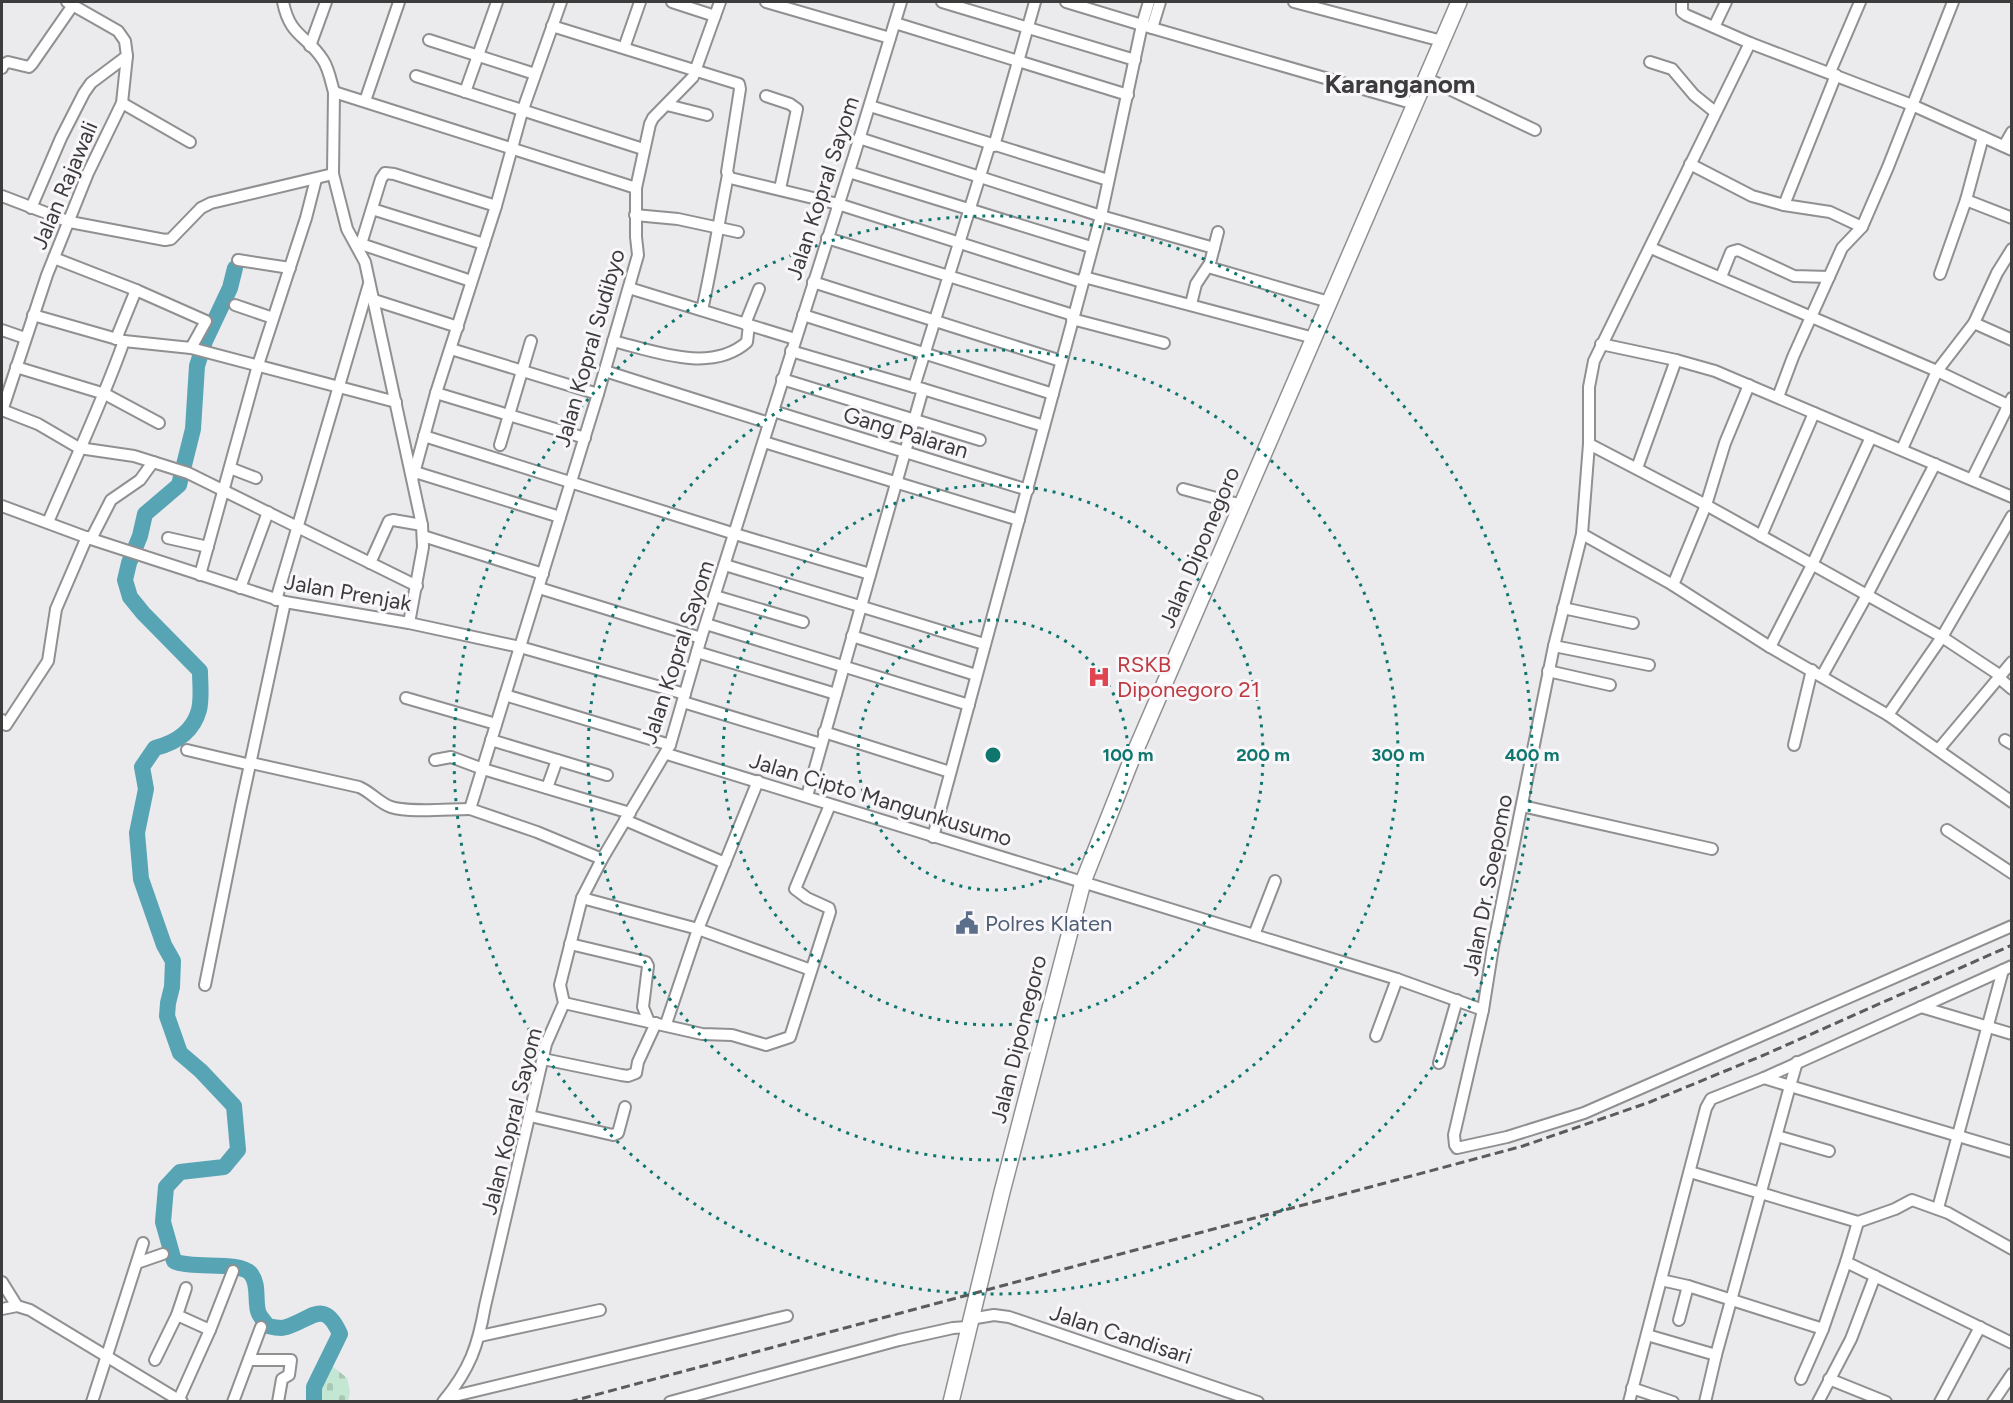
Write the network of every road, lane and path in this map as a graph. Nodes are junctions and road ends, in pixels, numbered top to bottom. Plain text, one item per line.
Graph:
1 (283, 2) edge
2 (326, 2) edge
3 (399, 2) edge
4 (497, 2) edge
5 (640, 2) edge
6 (672, 2) edge
7 (720, 2) edge
8 (766, 2) edge
9 (901, 2) edge
10 (942, 2) edge
11 (1035, 2) edge
12 (1066, 2) edge
13 (1149, 2) edge
14 (1160, 2) edge
15 (1294, 2) edge
16 (1459, 2) edge
17 (1682, 2) edge
18 (1726, 2) edge
19 (1860, 2) edge
20 (1953, 2) edge
21 (70, 3) edge
22 (557, 3) edge
23 (805, 7) edge
24 (715, 16) junction
25 (895, 22) junction
26 (552, 26) junction
27 (1028, 26) junction
28 (1147, 27) junction
29 (1714, 27) junction
30 (890, 38) junction
31 (429, 40) dead end
32 (1442, 40) junction
33 (1750, 43) junction
34 (310, 46) junction
35 (624, 48) junction
36 (127, 56) junction
37 (477, 56) junction
38 (1136, 60) junction
39 (1019, 61) junction
40 (1650, 62) dead end
41 (2, 68) edge
42 (697, 70) junction
43 (535, 74) junction
44 (1833, 74) junction
45 (416, 76) dead end
46 (1426, 78) junction
47 (334, 92) junction
48 (465, 92) junction
49 (1128, 95) junction
50 (766, 96) dead end
51 (365, 101) junction
52 (122, 103) junction
53 (1414, 104) junction
54 (667, 105) junction
55 (1912, 105) junction
56 (870, 106) junction
57 (522, 112) junction
58 (1715, 112) junction
59 (707, 115) dead end
60 (1535, 130) dead end
61 (2012, 132) edge
62 (1983, 137) junction
63 (859, 138) junction
64 (190, 142) dead end
65 (992, 145) junction
66 (512, 148) junction
67 (2008, 148) edge
68 (644, 149) junction
69 (1690, 164) junction
70 (849, 172) junction
71 (333, 174) junction
72 (728, 175) junction
73 (980, 177) junction
74 (316, 179) junction
75 (1108, 180) junction
76 (636, 188) junction
77 (780, 189) junction
78 (3, 199) edge
79 (1966, 200) junction
80 (838, 204) junction
81 (1784, 205) junction
82 (496, 206) junction
83 (31, 208) junction
84 (372, 209) junction
85 (970, 209) junction
86 (636, 215) junction
87 (1101, 216) junction
88 (2012, 218) edge
89 (70, 222) junction
90 (1862, 227) junction
91 (717, 228) junction
92 (738, 232) dead end
93 (1218, 232) dead end
94 (827, 238) junction
95 (960, 242) junction
96 (358, 243) junction
97 (484, 244) junction
98 (1092, 247) junction
99 (1214, 248) junction
100 (1651, 248) junction
101 (2012, 249) edge
102 (54, 258) junction
103 (238, 260) dead end
104 (1208, 267) junction
105 (290, 268) junction
106 (1940, 274) dead end
107 (949, 276) junction
108 (1721, 277) junction
109 (1829, 277) junction
110 (1083, 279) junction
111 (471, 281) junction
112 (813, 282) junction
113 (369, 284) junction
114 (629, 288) junction
115 (759, 289) dead end
116 (136, 290) junction
117 (374, 300) junction
118 (1329, 302) junction
119 (1191, 304) junction
120 (235, 305) dead end
121 (702, 310) junction
122 (33, 315) junction
123 (803, 315) junction
124 (1811, 316) junction
125 (1072, 317) junction
126 (273, 318) junction
127 (936, 321) junction
128 (1974, 322) junction
129 (747, 324) junction
130 (458, 327) junction
131 (2, 330) edge
132 (25, 338) junction
133 (1314, 338) junction
134 (795, 339) junction
135 (120, 340) junction
136 (2012, 340) edge
137 (531, 341) dead end
138 (613, 341) junction
139 (1164, 343) dead end
140 (1601, 344) junction
141 (197, 349) junction
142 (451, 349) junction
143 (791, 351) junction
144 (925, 353) junction
145 (1676, 360) junction
146 (1061, 362) junction
147 (258, 365) junction
148 (16, 367) junction
149 (521, 371) junction
150 (605, 371) junction
151 (1938, 371) junction
152 (782, 379) junction
153 (1749, 385) junction
154 (339, 388) junction
155 (918, 388) junction
156 (436, 393) junction
157 (105, 394) junction
158 (598, 394) junction
159 (1053, 394) junction
160 (1778, 397) junction
161 (2010, 401) edge
162 (396, 402) junction
163 (2, 410) edge
164 (773, 411) junction
165 (1814, 412) junction
166 (509, 414) junction
167 (915, 420) junction
168 (159, 423) dead end
169 (770, 423) junction
170 (1044, 426) junction
171 (424, 436) junction
172 (1872, 437) junction
173 (585, 438) junction
174 (980, 440) dead end
175 (764, 442) junction
176 (1589, 444) junction
177 (500, 445) dead end
178 (79, 448) junction
179 (1902, 449) junction
180 (906, 453) junction
181 (153, 462) junction
182 (1935, 464) junction
183 (230, 468) junction
184 (1637, 468) junction
185 (414, 475) junction
186 (256, 478) dead end
187 (1972, 479) junction
188 (571, 483) junction
189 (897, 484) junction
190 (1183, 489) dead end
191 (1028, 490) junction
192 (223, 491) junction
193 (2012, 498) edge
194 (1242, 505) junction
195 (4, 506) edge
196 (1706, 506) junction
197 (267, 512) junction
198 (2012, 516) edge
199 (560, 517) junction
200 (1019, 520) junction
201 (48, 522) junction
202 (298, 528) junction
203 (423, 530) junction
204 (735, 534) junction
205 (1582, 534) junction
206 (1761, 536) junction
207 (89, 538) junction
208 (168, 538) dead end
209 (208, 547) junction
210 (370, 563) junction
211 (725, 565) junction
212 (1812, 565) junction
213 (543, 574) junction
214 (870, 574) junction
215 (200, 575) junction
216 (1672, 585) junction
217 (417, 586) junction
218 (240, 588) junction
219 (538, 588) junction
220 (1867, 595) junction
221 (715, 596) junction
222 (281, 601) junction
223 (860, 606) junction
224 (1563, 608) junction
225 (408, 622) junction
226 (803, 622) dead end
227 (1632, 623) dead end
228 (706, 624) junction
229 (852, 636) junction
230 (1942, 637) junction
231 (701, 638) junction
232 (984, 644) junction
233 (1554, 646) junction
234 (1770, 646) junction
235 (520, 647) junction
236 (697, 652) junction
237 (2012, 662) edge
238 (1649, 665) dead end
239 (843, 666) junction
240 (1812, 670) junction
241 (1548, 671) junction
242 (976, 675) junction
243 (1822, 676) junction
244 (2000, 677) junction
245 (1610, 685) dead end
246 (2012, 689) edge
247 (836, 694) junction
248 (505, 695) junction
249 (406, 698) dead end
250 (684, 698) junction
251 (969, 705) junction
252 (1888, 715) junction
253 (496, 724) junction
254 (3, 726) edge
255 (824, 732) junction
256 (491, 740) junction
257 (821, 744) junction
258 (1794, 745) dead end
259 (669, 749) junction
260 (1939, 749) junction
261 (187, 750) dead end
262 (435, 760) dead end
263 (556, 760) junction
264 (251, 764) junction
265 (483, 769) junction
266 (950, 772) junction
267 (607, 775) dead end
268 (758, 781) junction
269 (548, 788) junction
270 (807, 796) junction
271 (2012, 802) edge
272 (830, 804) junction
273 (1521, 806) junction
274 (470, 809) junction
275 (627, 817) junction
276 (1947, 830) dead end
277 (933, 837) junction
278 (1712, 849) dead end
279 (602, 859) junction
280 (725, 863) junction
281 (2012, 873) edge
282 (1275, 881) dead end
283 (1083, 882) junction
284 (582, 898) junction
285 (2012, 926) edge
286 (698, 929) junction
287 (1254, 935) junction
288 (570, 944) junction
289 (2007, 968) edge
290 (811, 970) junction
291 (1397, 979) junction
292 (206, 985) dead end
293 (1457, 1000) junction
294 (564, 1003) junction
295 (1921, 1007) junction
296 (1483, 1010) junction
297 (657, 1023) junction
298 (1988, 1027) junction
299 (2012, 1034) edge
300 (1376, 1036) dead end
301 (543, 1059) junction
302 (1439, 1062) dead end
303 (1797, 1062) junction
304 (1764, 1078) junction
305 (1791, 1086) junction
306 (625, 1107) dead end
307 (530, 1116) junction
308 (1957, 1135) junction
309 (1777, 1136) junction
310 (1828, 1151) dead end
311 (2012, 1152) edge
312 (1690, 1172) junction
313 (1760, 1194) junction
314 (1938, 1208) junction
315 (1858, 1222) junction
316 (143, 1243) dead end
317 (2012, 1249) edge
318 (163, 1254) dead end
319 (1846, 1262) junction
320 (137, 1263) junction
321 (233, 1271) dead end
322 (1875, 1275) junction
323 (1661, 1280) junction
324 (2, 1282) edge
325 (1688, 1286) junction
326 (186, 1288) dead end
327 (1731, 1301) junction
328 (17, 1306) junction
329 (2, 1309) edge
330 (600, 1310) dead end
331 (177, 1315) junction
332 (787, 1316) dead end
333 (1680, 1320) dead end
334 (969, 1323) junction
335 (261, 1327) dead end
336 (1980, 1327) junction
337 (1823, 1329) junction
338 (210, 1330) junction
339 (480, 1335) junction
340 (1647, 1335) junction
341 (2012, 1343) edge
342 (1716, 1355) junction
343 (108, 1357) junction
344 (155, 1360) dead end
345 (249, 1360) junction
346 (2012, 1374) edge
347 (1829, 1378) junction
348 (1801, 1379) dead end
349 (1632, 1389) junction
350 (458, 1398) edge
351 (180, 1400) edge
352 (445, 1400) edge
353 (1822, 1400) edge
354 (92, 1401) edge
355 (233, 1401) edge
356 (278, 1401) edge
357 (670, 1401) edge
358 (951, 1401) edge
359 (1258, 1401) edge
360 (1629, 1401) edge
361 (1673, 1401) edge
362 (1705, 1401) edge
363 (1886, 1401) edge
364 (1940, 1401) edge
365 (1993, 1401) edge

1 - 34 street
2 - 34 street
3 - 51 street
4 - 37 street
5 - 35 street
6 - 24 street
7 - 24 street, Jalan Kopral Sudibyo
8 - 23 street
9 - 25 street, Jalan Kopral Sayom
10 - 27 street
11 - 27 street
12 - 28 street
13 - 28 street
14 - 28 street
15 - 32 street
16 - 32 highway, Jalan Diponegoro
17 - 29 street
18 - 29 street
19 - 44 street
20 - 55 street
21 - 36 street, Jalan Rajawali
21 - 41 street
22 - 26 street
23 - 30 street
24 - 42 street, Jalan Kopral Sudibyo
25 - 30 street, Jalan Kopral Sayom
25 - 39 street
26 - 35 street
26 - 43 street
27 - 38 street
27 - 39 street
28 - 38 street
28 - 53 street
29 - 33 street
30 - 56 street, Jalan Kopral Sayom
31 - 37 street
32 - 46 highway, Jalan Diponegoro
33 - 44 street
33 - 58 street, Jalan Dr. Soepomo
34 - 47 street
35 - 42 street
36 - 52 street, Jalan Rajawali
36 - 83 street
37 - 43 street
37 - 48 street
38 - 49 street
39 - 49 street
39 - 65 street
40 - 58 street
42 - 54 street, Jalan Kopral Sudibyo
42 - 72 street
43 - 57 street
44 - 55 street
44 - 81 street
45 - 48 street
46 - 53 highway, Jalan Diponegoro
46 - 60 street
47 - 51 street
47 - 71 street
48 - 57 street
49 - 75 street
50 - 77 street
51 - 66 street
52 - 64 street
52 - 89 street, Jalan Rajawali
53 - 118 highway, Jalan Diponegoro
54 - 59 street
54 - 68 street, Jalan Kopral Sudibyo
55 - 62 street
55 - 90 street
56 - 63 street, Jalan Kopral Sayom
56 - 65 street
57 - 66 street
57 - 68 street
58 - 69 street, Jalan Dr. Soepomo
61 - 67 street
62 - 67 street
62 - 79 street
63 - 70 street, Jalan Kopral Sayom
63 - 73 street
65 - 73 street
65 - 75 street
66 - 76 street
66 - 82 street
68 - 76 street, Jalan Kopral Sudibyo
69 - 81 street
69 - 100 street, Jalan Dr. Soepomo
70 - 80 street, Jalan Kopral Sayom
70 - 85 street
71 - 74 street
71 - 96 street
72 - 77 street
72 - 91 street
73 - 85 street
73 - 87 street
74 - 89 street
74 - 105 street
75 - 87 street
76 - 86 street, Jalan Kopral Sudibyo
77 - 80 street
78 - 83 street
79 - 88 street
79 - 106 street
80 - 94 street, Jalan Kopral Sayom
80 - 95 street
81 - 90 street
82 - 84 street
82 - 97 street
83 - 89 street
84 - 96 street
84 - 97 street
85 - 95 street
85 - 98 street
86 - 91 street
86 - 114 street, Jalan Kopral Sudibyo
87 - 98 street
87 - 99 street
89 - 102 street, Jalan Rajawali
90 - 109 street
91 - 92 street
91 - 121 street
93 - 99 street
94 - 107 street
94 - 112 street, Jalan Kopral Sayom
95 - 107 street
95 - 110 street
96 - 111 street
96 - 113 street
97 - 111 street
98 - 110 street
99 - 104 street
100 - 108 street
100 - 140 street, Jalan Dr. Soepomo
101 - 128 street
102 - 116 street
102 - 122 street, Jalan Rajawali
103 - 105 street
104 - 118 street
104 - 119 street
105 - 126 street
107 - 125 street
107 - 127 street
108 - 109 street
108 - 124 street
109 - 124 street
110 - 119 street
110 - 125 street
111 - 130 street
112 - 123 street, Jalan Kopral Sayom
112 - 127 street
113 - 117 street
113 - 154 street
114 - 121 street
114 - 138 street, Jalan Kopral Sudibyo
115 - 129 street
116 - 135 street
116 - 141 street
117 - 130 street
117 - 162 street
118 - 133 highway, Jalan Diponegoro
119 - 133 street
120 - 126 street
121 - 129 street
122 - 132 street, Jalan Rajawali
122 - 135 street
123 - 134 street, Jalan Kopral Sayom
123 - 144 street
124 - 151 street
124 - 160 street
125 - 139 street
125 - 146 street
126 - 147 street
127 - 144 street
127 - 146 street
128 - 136 street
128 - 151 street
129 - 134 street
129 - 138 street
130 - 142 street
131 - 132 street
132 - 148 street, Jalan Rajawali
133 - 194 highway, Jalan Diponegoro
134 - 143 street, Jalan Kopral Sayom
135 - 141 street
135 - 157 street
137 - 149 street
138 - 150 street, Jalan Kopral Sudibyo
140 - 145 street
140 - 176 street, Jalan Dr. Soepomo
141 - 147 street
142 - 149 street
142 - 156 street
143 - 152 street, Jalan Kopral Sayom
143 - 155 street
144 - 155 street
144 - 159 street
145 - 153 street
145 - 184 street
146 - 159 street
147 - 154 street
147 - 183 street
148 - 157 street
148 - 163 street, Jalan Rajawali
149 - 158 street
149 - 166 street
150 - 158 street, Jalan Kopral Sudibyo
150 - 169 street
151 - 161 street
151 - 179 street
152 - 164 street, Jalan Kopral Sayom
152 - 167 street
153 - 160 street
153 - 196 street
154 - 162 street
154 - 202 street
155 - 167 street
155 - 170 street
156 - 166 street
156 - 171 street
157 - 168 street
157 - 178 street
158 - 173 street, Jalan Kopral Sudibyo
159 - 170 street
160 - 165 street
161 - 187 street
162 - 185 street
163 - 178 street
164 - 169 street, Jalan Kopral Sayom
164 - 180 street, Gang Palaran
165 - 172 street
165 - 206 street
166 - 173 street
166 - 177 street
167 - 174 street
167 - 180 street
169 - 175 street, Jalan Kopral Sayom
170 - 191 street
171 - 185 street
171 - 188 street
172 - 179 street
172 - 212 street
173 - 188 street, Jalan Kopral Sudibyo
175 - 189 street
175 - 204 street, Jalan Kopral Sayom
176 - 184 street
176 - 205 street, Jalan Dr. Soepomo
178 - 181 street
178 - 201 street
179 - 182 street
180 - 189 street
180 - 191 street, Gang Palaran
181 - 192 street
181 - 207 street
182 - 187 street
182 - 220 street
183 - 186 street
183 - 192 street
184 - 196 street
185 - 199 street
185 - 203 street
187 - 193 street
188 - 199 street, Jalan Kopral Sudibyo
188 - 204 street
189 - 200 street
189 - 214 street
190 - 194 street
191 - 200 street
192 - 197 street
192 - 209 street
194 - 283 highway, Jalan Diponegoro
195 - 201 street, Jalan Prenjak
196 - 206 street
196 - 216 street
197 - 202 street
197 - 218 street
198 - 230 street
199 - 213 street, Jalan Kopral Sudibyo
200 - 232 street
201 - 207 street, Jalan Prenjak
202 - 210 street
202 - 222 street
203 - 210 street
203 - 213 street
203 - 217 street
204 - 211 street, Jalan Kopral Sayom
204 - 214 street
205 - 216 street
205 - 224 street, Jalan Dr. Soepomo
206 - 212 street
207 - 215 street, Jalan Prenjak
207 - 254 street
208 - 209 street
209 - 215 street
210 - 217 street
211 - 221 street, Jalan Kopral Sayom
211 - 223 street
212 - 220 street
212 - 234 street
213 - 219 street, Jalan Kopral Sudibyo
214 - 223 street
215 - 218 street, Jalan Prenjak
216 - 234 street
217 - 225 street
218 - 222 street, Jalan Prenjak
219 - 231 street
219 - 235 street, Jalan Kopral Sudibyo
220 - 230 street
220 - 243 street
221 - 226 street
221 - 228 street, Jalan Kopral Sayom
222 - 225 street, Jalan Prenjak
222 - 264 street
223 - 229 street
223 - 232 street
224 - 227 street
224 - 233 street, Jalan Dr. Soepomo
225 - 235 street, Jalan Prenjak
228 - 231 street, Jalan Kopral Sayom
228 - 239 street
229 - 239 street
229 - 242 street
230 - 244 street
230 - 252 street
231 - 236 street, Jalan Kopral Sayom
232 - 242 street
233 - 238 street
233 - 241 street, Jalan Dr. Soepomo
234 - 240 street
235 - 248 street, Jalan Kopral Sudibyo
235 - 250 street, Jalan Prenjak
236 - 247 street
236 - 250 street, Jalan Kopral Sayom
237 - 244 street
239 - 247 street
239 - 251 street
240 - 243 street
240 - 258 street
241 - 245 street
241 - 273 street, Jalan Dr. Soepomo
242 - 251 street
243 - 252 street
244 - 246 street
244 - 260 street
247 - 255 street
248 - 253 street, Jalan Kopral Sudibyo
248 - 259 street, Jalan Cipto Mangunkusumo
249 - 253 street
250 - 257 street, Jalan Prenjak
250 - 259 street, Jalan Kopral Sayom
251 - 266 street
252 - 260 street
253 - 256 street, Jalan Kopral Sudibyo
255 - 257 street
255 - 266 street
256 - 263 street
256 - 265 street, Jalan Kopral Sudibyo
257 - 270 street
259 - 268 street, Jalan Cipto Mangunkusumo
259 - 275 street, Jalan Kopral Sayom
260 - 271 street
261 - 264 street
262 - 265 street
263 - 267 street
263 - 269 street
264 - 274 street
264 - 292 street
265 - 269 street
265 - 274 street, Jalan Kopral Sudibyo
266 - 277 street
268 - 270 street, Jalan Cipto Mangunkusumo
268 - 280 street
269 - 275 street
270 - 272 street, Jalan Cipto Mangunkusumo
272 - 277 street, Jalan Cipto Mangunkusumo
272 - 290 street
273 - 278 street
273 - 296 street, Jalan Dr. Soepomo
274 - 279 street
275 - 279 street, Jalan Kopral Sayom
275 - 280 street
276 - 281 street
277 - 283 street, Jalan Cipto Mangunkusumo
279 - 284 street, Jalan Kopral Sayom
280 - 286 street
282 - 287 street
283 - 287 street, Jalan Dr. Soepomo
283 - 334 highway, Jalan Diponegoro
284 - 286 street
284 - 288 street, Jalan Kopral Sayom
285 - 296 street
286 - 290 street
286 - 297 street
287 - 291 street, Jalan Dr. Soepomo
288 - 294 street, Jalan Kopral Sayom
288 - 297 street
289 - 295 street
289 - 298 street
290 - 297 street
291 - 293 street, Jalan Dr. Soepomo
291 - 300 street
293 - 296 street, Jalan Dr. Soepomo
293 - 302 street
294 - 297 street
294 - 301 street, Jalan Kopral Sayom
295 - 298 street
295 - 303 street
297 - 301 street
298 - 299 street
298 - 308 street
301 - 307 street, Jalan Kopral Sayom
303 - 304 street
303 - 305 street
304 - 305 street
304 - 312 street
305 - 308 street
305 - 309 street
306 - 307 street
307 - 339 street, Jalan Kopral Sayom
308 - 311 street
308 - 314 street
309 - 310 street
309 - 313 street
312 - 313 street
312 - 323 street
313 - 315 street
313 - 327 street
314 - 315 street
314 - 317 street
315 - 319 street
316 - 320 street
318 - 320 street
319 - 322 street
319 - 337 street
320 - 343 street
321 - 338 street
322 - 336 street
322 - 347 street
323 - 325 street
323 - 340 street
324 - 328 street
325 - 327 street
325 - 333 street
326 - 331 street
327 - 337 street
327 - 342 street
328 - 329 street
328 - 343 street
330 - 339 street
331 - 338 street
331 - 344 street
332 - 350 street
334 - 357 street, Jalan Candisari
334 - 358 highway, Jalan Diponegoro
334 - 359 street, Jalan Candisari
335 - 345 street
336 - 341 street
336 - 364 street
337 - 348 street
338 - 351 street
339 - 352 street, Jalan Kopral Sayom
340 - 342 street
340 - 349 street
342 - 362 street
343 - 351 street
343 - 354 street
345 - 355 street
345 - 356 street
346 - 365 street
347 - 353 street
347 - 363 street
349 - 360 street
349 - 361 street
350 - 352 street

